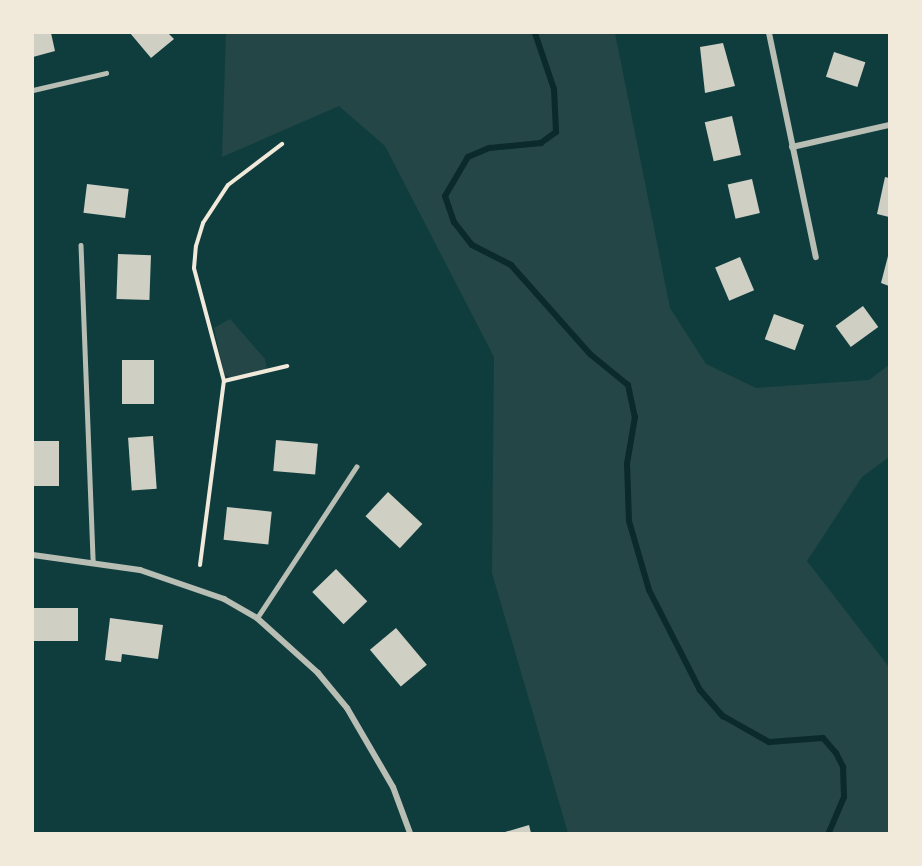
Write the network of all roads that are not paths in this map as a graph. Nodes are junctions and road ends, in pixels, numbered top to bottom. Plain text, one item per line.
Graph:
1 (769, 33) edge
2 (106, 72) dead end
3 (33, 90) edge
4 (889, 126) edge
5 (792, 147) junction
6 (81, 245) dead end
7 (816, 257) dead end
8 (356, 467) dead end
9 (33, 555) edge
10 (93, 561) junction
11 (256, 618) junction
12 (410, 833) edge

1 - 5 street
2 - 3 lane
4 - 5 street
5 - 7 street
6 - 10 lane
8 - 11 lane
9 - 10 street
10 - 11 street
11 - 12 street

